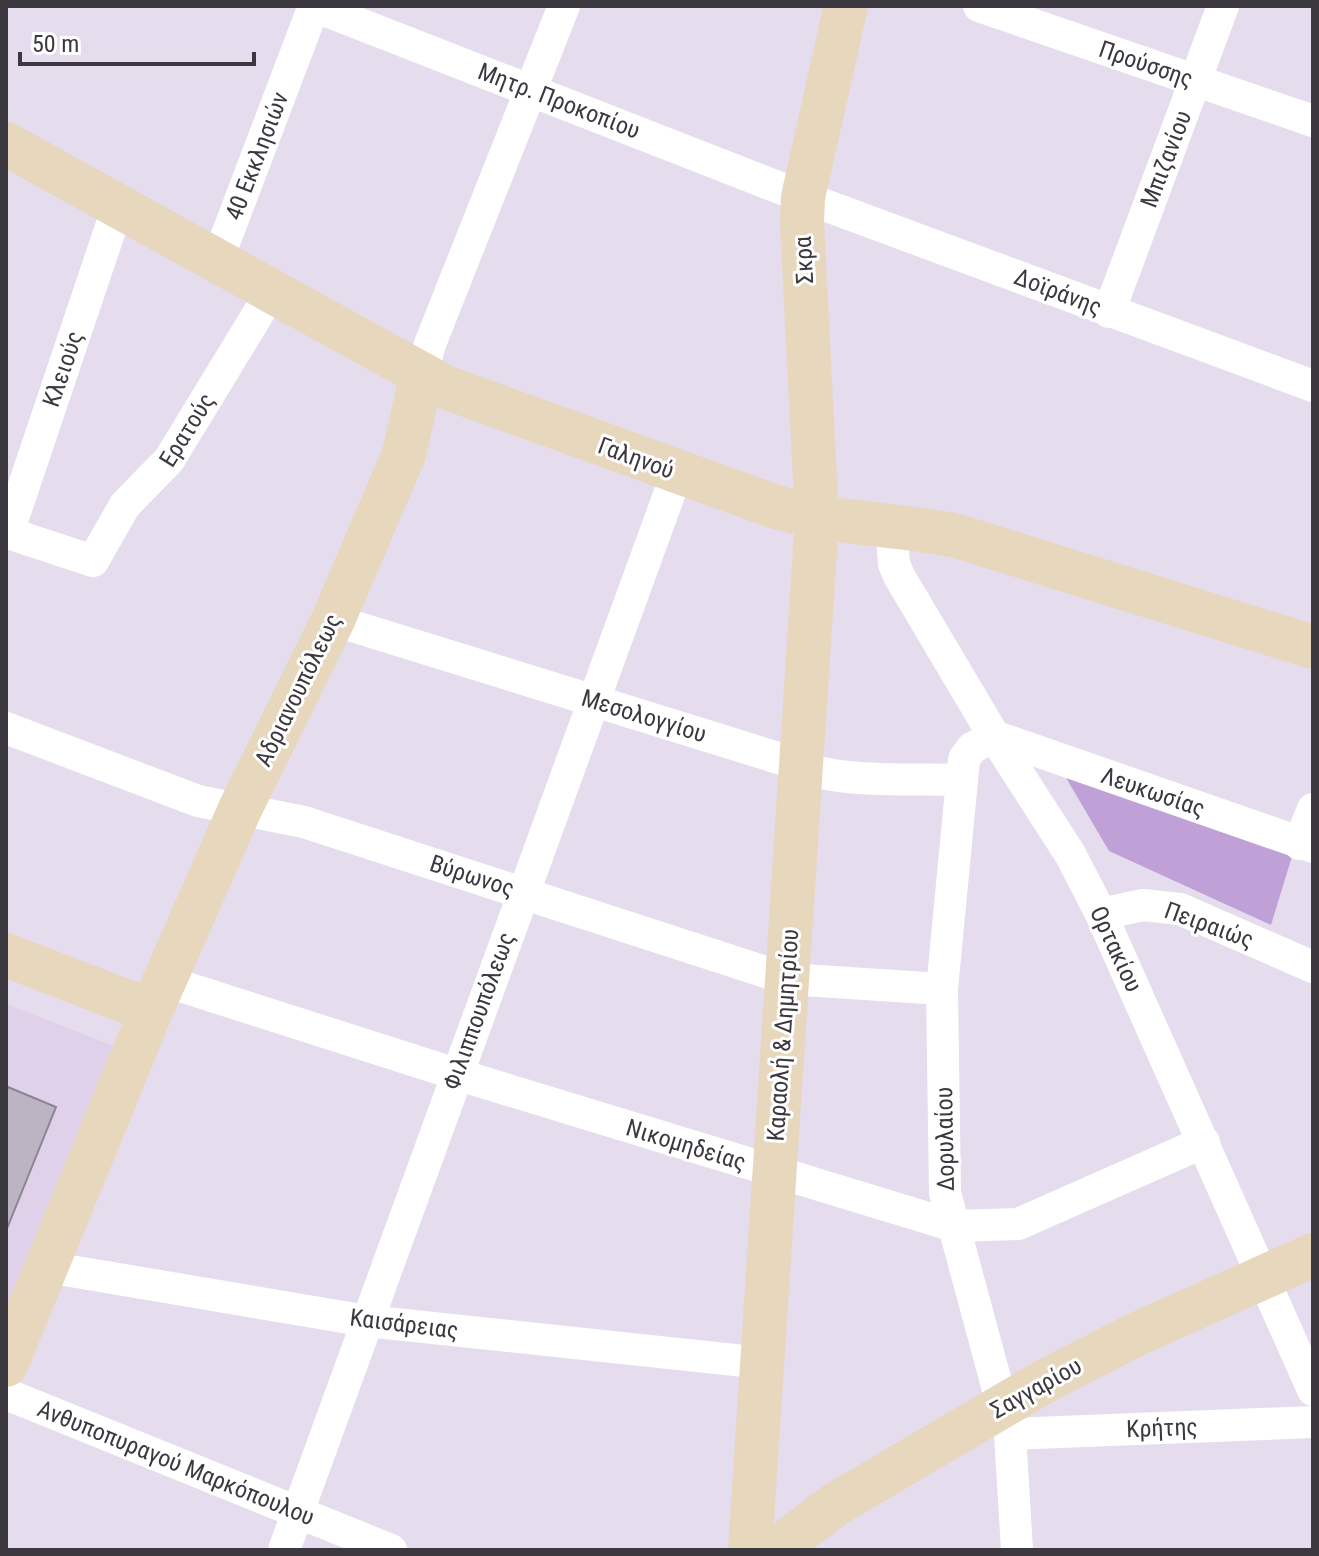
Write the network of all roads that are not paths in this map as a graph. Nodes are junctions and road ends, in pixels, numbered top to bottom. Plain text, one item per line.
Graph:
1 (314, 6) edge
2 (564, 6) edge
3 (846, 6) edge
4 (979, 6) edge
5 (1223, 6) edge
6 (1196, 81) junction
7 (531, 90) junction
8 (1313, 121) edge
9 (6, 144) edge
10 (803, 197) junction
11 (118, 206) junction
12 (217, 261) junction
13 (272, 291) junction
14 (1109, 312) junction
15 (422, 374) junction
16 (1313, 386) edge
17 (677, 473) junction
18 (817, 519) junction
19 (891, 525) junction
20 (93, 561) joint
21 (333, 620) junction
22 (1313, 647) edge
23 (592, 700) junction
24 (7, 731) edge
25 (994, 736) junction
26 (801, 768) junction
27 (960, 780) junction
28 (240, 809) junction
29 (1313, 809) edge
30 (1306, 846) edge
31 (522, 892) junction
32 (1101, 914) junction
33 (6, 955) edge
34 (1313, 967) edge
35 (787, 979) junction
36 (942, 989) junction
37 (158, 996) junction
38 (456, 1074) junction
39 (1204, 1142) junction
40 (774, 1173) junction
41 (954, 1226) junction
42 (1313, 1255) edge
43 (47, 1267) junction
44 (1262, 1277) junction
45 (367, 1321) junction
46 (763, 1363) junction
47 (6, 1365) edge
48 (1313, 1390) edge
49 (6, 1394) edge
50 (1007, 1420) junction
51 (1313, 1422) edge
52 (297, 1513) junction
53 (284, 1550) edge
54 (391, 1550) edge
55 (750, 1550) edge
56 (775, 1550) edge
57 (1017, 1550) edge

1 - 7 street, Μητρ. Προκοπίου
1 - 12 street, 40 Εκκλησιών
2 - 7 street, Αδριανουπόλεως
3 - 10 street, Σκρα
4 - 6 street, Προύσσης
5 - 6 street, Μπιζανίου
6 - 8 street, Προύσσης
6 - 14 street, Μπιζανίου
7 - 10 street, Μητρ. Προκοπίου
7 - 15 street, Αδριανουπόλεως
9 - 11 street, Γαληνού
10 - 14 street, Δοϊράνης
10 - 18 street, Σκρα
11 - 12 street, Γαληνού
11 - 20 street, Κλειούς
12 - 13 street, Γαληνού
13 - 15 street, Γαληνού
13 - 20 street, Ερατούς
14 - 16 street, Δοϊράνης
15 - 17 street, Γαληνού
15 - 21 street, Αδριανουπόλεως
17 - 18 street, Γαληνού
17 - 23 street, Φιλιππουπόλεως
18 - 19 street, Γαληνού
18 - 26 street, Καραολή & Δημητρίου
19 - 22 street, Γαληνού
19 - 25 street, Ορτακίου
21 - 23 street, Μεσολογγίου
21 - 28 street, Αδριανουπόλεως
23 - 26 street, Μεσολογγίου
23 - 31 street, Φιλιππουπόλεως
24 - 28 street, Βύρωνος
25 - 27 street, Δορυλαίου
25 - 30 street, Λευκωσίας
25 - 32 street, Ορτακίου
26 - 27 street, Μεσολογγίου
26 - 35 street, Καραολή & Δημητρίου
27 - 36 street, Δορυλαίου
28 - 31 street, Βύρωνος
28 - 37 street, Αδριανουπόλεως
29 - 30 street
31 - 35 street, Βύρωνος
31 - 38 street, Φιλιππουπόλεως
32 - 34 street, Πειραιώς
32 - 39 street, Ορτακίου
33 - 37 street, Νικομηδείας
35 - 36 street, Βύρωνος
35 - 40 street, Καραολή & Δημητρίου
36 - 41 street, Δορυλαίου
37 - 38 street, Νικομηδείας
37 - 43 street, Αδριανουπόλεως
38 - 40 street, Νικομηδείας
38 - 45 street, Φιλιππουπόλεως
39 - 41 street, Νικομηδείας
39 - 44 street, Ορτακίου
40 - 41 street, Νικομηδείας
40 - 46 street, Καραολή & Δημητρίου
41 - 50 street, Δορυλαίου
42 - 44 street, Σαγγαρίου
43 - 45 street, Καισάρειας
43 - 47 street, Αδριανουπόλεως
44 - 48 street, Ορτακίου
44 - 50 street, Σαγγαρίου
45 - 46 street, Καισάρειας
45 - 52 street, Φιλιππουπόλεως
46 - 55 street, Καραολή & Δημητρίου
49 - 52 street, Ανθυποπυραγού Μαρκόπουλου
50 - 51 street, Κρήτης
50 - 56 street, Σαγγαρίου
50 - 57 street, Δορυλαίου
52 - 53 street, Φιλιππουπόλεως
52 - 54 street, Ανθυποπυραγού Μαρκόπουλου

